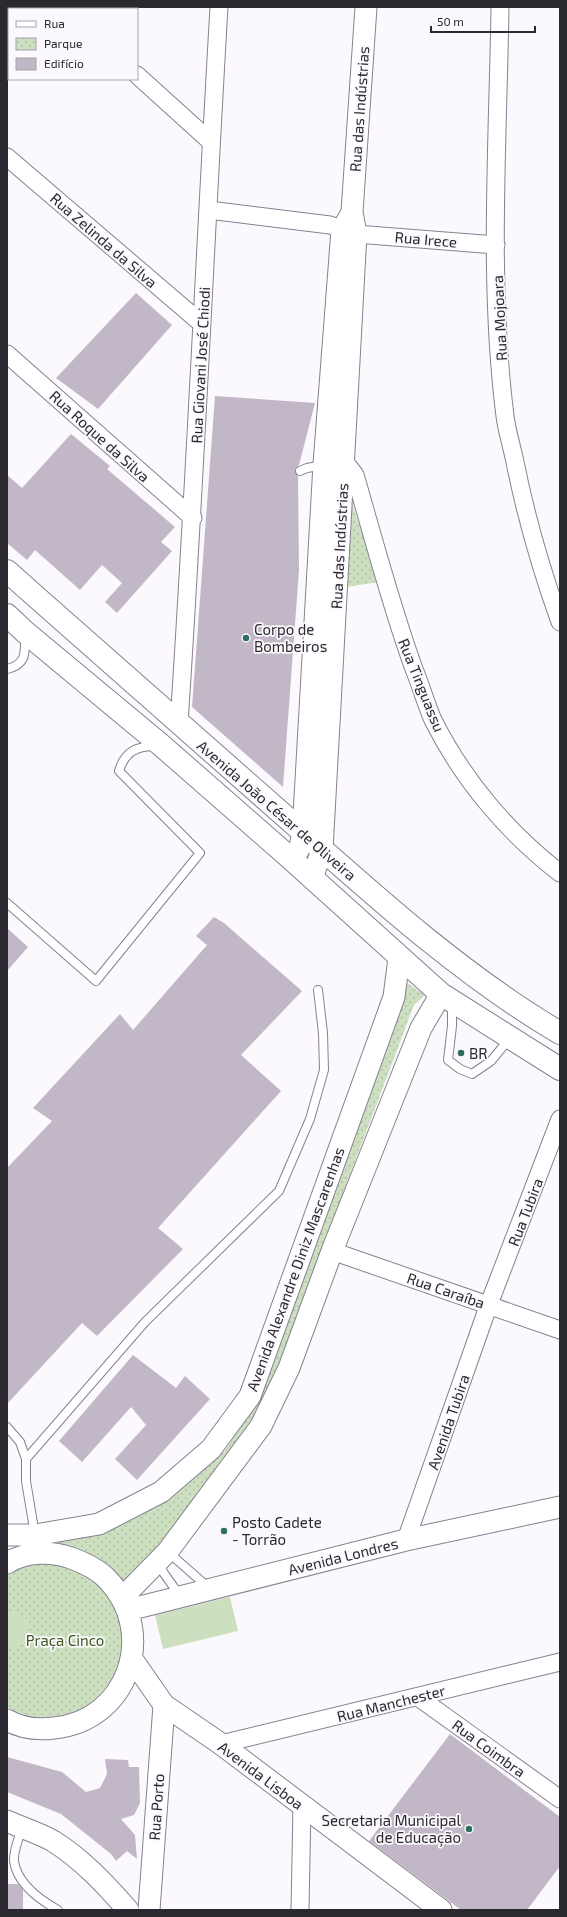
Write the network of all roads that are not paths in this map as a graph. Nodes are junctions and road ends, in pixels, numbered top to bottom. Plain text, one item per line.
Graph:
1 (220, 7) edge
2 (366, 7) edge
3 (500, 7) edge
4 (138, 76) edge
5 (211, 142) junction
6 (7, 157) edge
7 (209, 210) junction
8 (349, 232) junction
9 (496, 245) junction
10 (201, 323) junction
11 (7, 354) edge
12 (334, 465) junction
13 (300, 471) dead end
14 (193, 518) junction
15 (7, 571) edge
16 (7, 615) edge
17 (560, 622) edge
18 (25, 632) junction
19 (7, 669) edge
20 (179, 723) junction
21 (161, 745) junction
22 (303, 833) junction
23 (322, 850) junction
24 (293, 860) junction
25 (560, 873) edge
26 (312, 878) junction
27 (7, 903) edge
28 (399, 958) junction
29 (318, 990) dead end
30 (447, 998) junction
31 (560, 1032) edge
32 (511, 1038) junction
33 (560, 1069) edge
34 (560, 1119) edge
35 (332, 1251) junction
36 (489, 1304) junction
37 (560, 1330) edge
38 (7, 1427) edge
39 (26, 1458) junction
40 (560, 1507) edge
41 (7, 1535) edge
42 (406, 1540) junction
43 (36, 1544) junction
44 (164, 1556) junction
45 (7, 1563) edge
46 (210, 1589) junction
47 (181, 1597) junction
48 (125, 1604) junction
49 (132, 1658) junction
50 (560, 1662) edge
51 (124, 1681) junction
52 (418, 1697) junction
53 (164, 1705) junction
54 (10, 1723) edge
55 (160, 1740) junction
56 (221, 1744) junction
57 (560, 1799) edge
58 (302, 1805) junction
59 (14, 1825) edge
60 (124, 1908) edge
61 (58, 1910) edge
62 (149, 1910) edge
63 (300, 1910) edge
64 (441, 1910) edge

1 - 5 street, Rua Giovani José Chiodi
2 - 8 street, Rua das Indústrias
3 - 9 street, Rua Mojoara
4 - 5 street
5 - 7 street, Rua Giovani José Chiodi
6 - 10 street, Rua Zelinda da Silva
7 - 8 street, Rua Irece
7 - 10 street, Rua Giovani José Chiodi
8 - 9 street, Rua Irece
8 - 12 street, Rua das Indústrias
9 - 17 street, Rua Mojoara
10 - 14 street, Rua Giovani José Chiodi
11 - 14 street, Rua Roque da Silva
12 - 13 lane
12 - 22 street, Rua das Indústrias
12 - 23 street, Rua das Indústrias
12 - 25 street, Rua Tinguassu
14 - 20 street, Rua Giovani José Chiodi
15 - 20 main road, Avenida João César de Oliveira
16 - 18 main road, Avenida João César de Oliveira
18 - 19 lane
18 - 21 main road, Avenida João César de Oliveira
20 - 22 main road, Avenida João César de Oliveira
21 - 24 main road, Avenida João César de Oliveira
21 - 27 lane
22 - 23 main road, Avenida João César de Oliveira
22 - 24 street, Rua das Indústrias
23 - 26 street, Rua das Indústrias
23 - 31 main road, Avenida João César de Oliveira
24 - 26 main road, Avenida João César de Oliveira
26 - 28 main road, Avenida João César de Oliveira
28 - 30 main road, Avenida João César de Oliveira
28 - 43 street, Avenida Alexandre Diniz Mascarenhas
29 - 39 lane
30 - 32 main road, Avenida João César de Oliveira
30 - 32 lane
30 - 35 street, Avenida Alexandre Diniz Mascarenhas
32 - 33 main road, Avenida João César de Oliveira
34 - 36 street, Rua Tubira
35 - 36 street, Rua Caraíba
35 - 44 street, Avenida Alexandre Diniz Mascarenhas
36 - 37 street, Rua Caraíba
36 - 42 street, Avenida Tubira
38 - 39 lane
39 - 43 lane
40 - 42 street, Avenida Londres
41 - 43 street
42 - 46 street, Avenida Londres
43 - 45 street
43 - 48 street
44 - 46 lane
44 - 47 lane
44 - 48 street, Avenida Alexandre Diniz Mascarenhas
46 - 47 street, Avenida Londres
47 - 48 street, Avenida Londres
48 - 49 street
49 - 51 street
49 - 53 street, Avenida Lisboa
50 - 52 street, Rua Manchester
51 - 54 street
51 - 55 street
52 - 56 street, Rua Manchester
52 - 57 street, Rua Coimbra
53 - 55 street, Rua Porto
53 - 56 street, Avenida Lisboa
55 - 62 street, Rua Porto
56 - 58 street, Avenida Lisboa
58 - 63 street
58 - 64 street, Avenida Lisboa
59 - 60 street
59 - 61 lane

